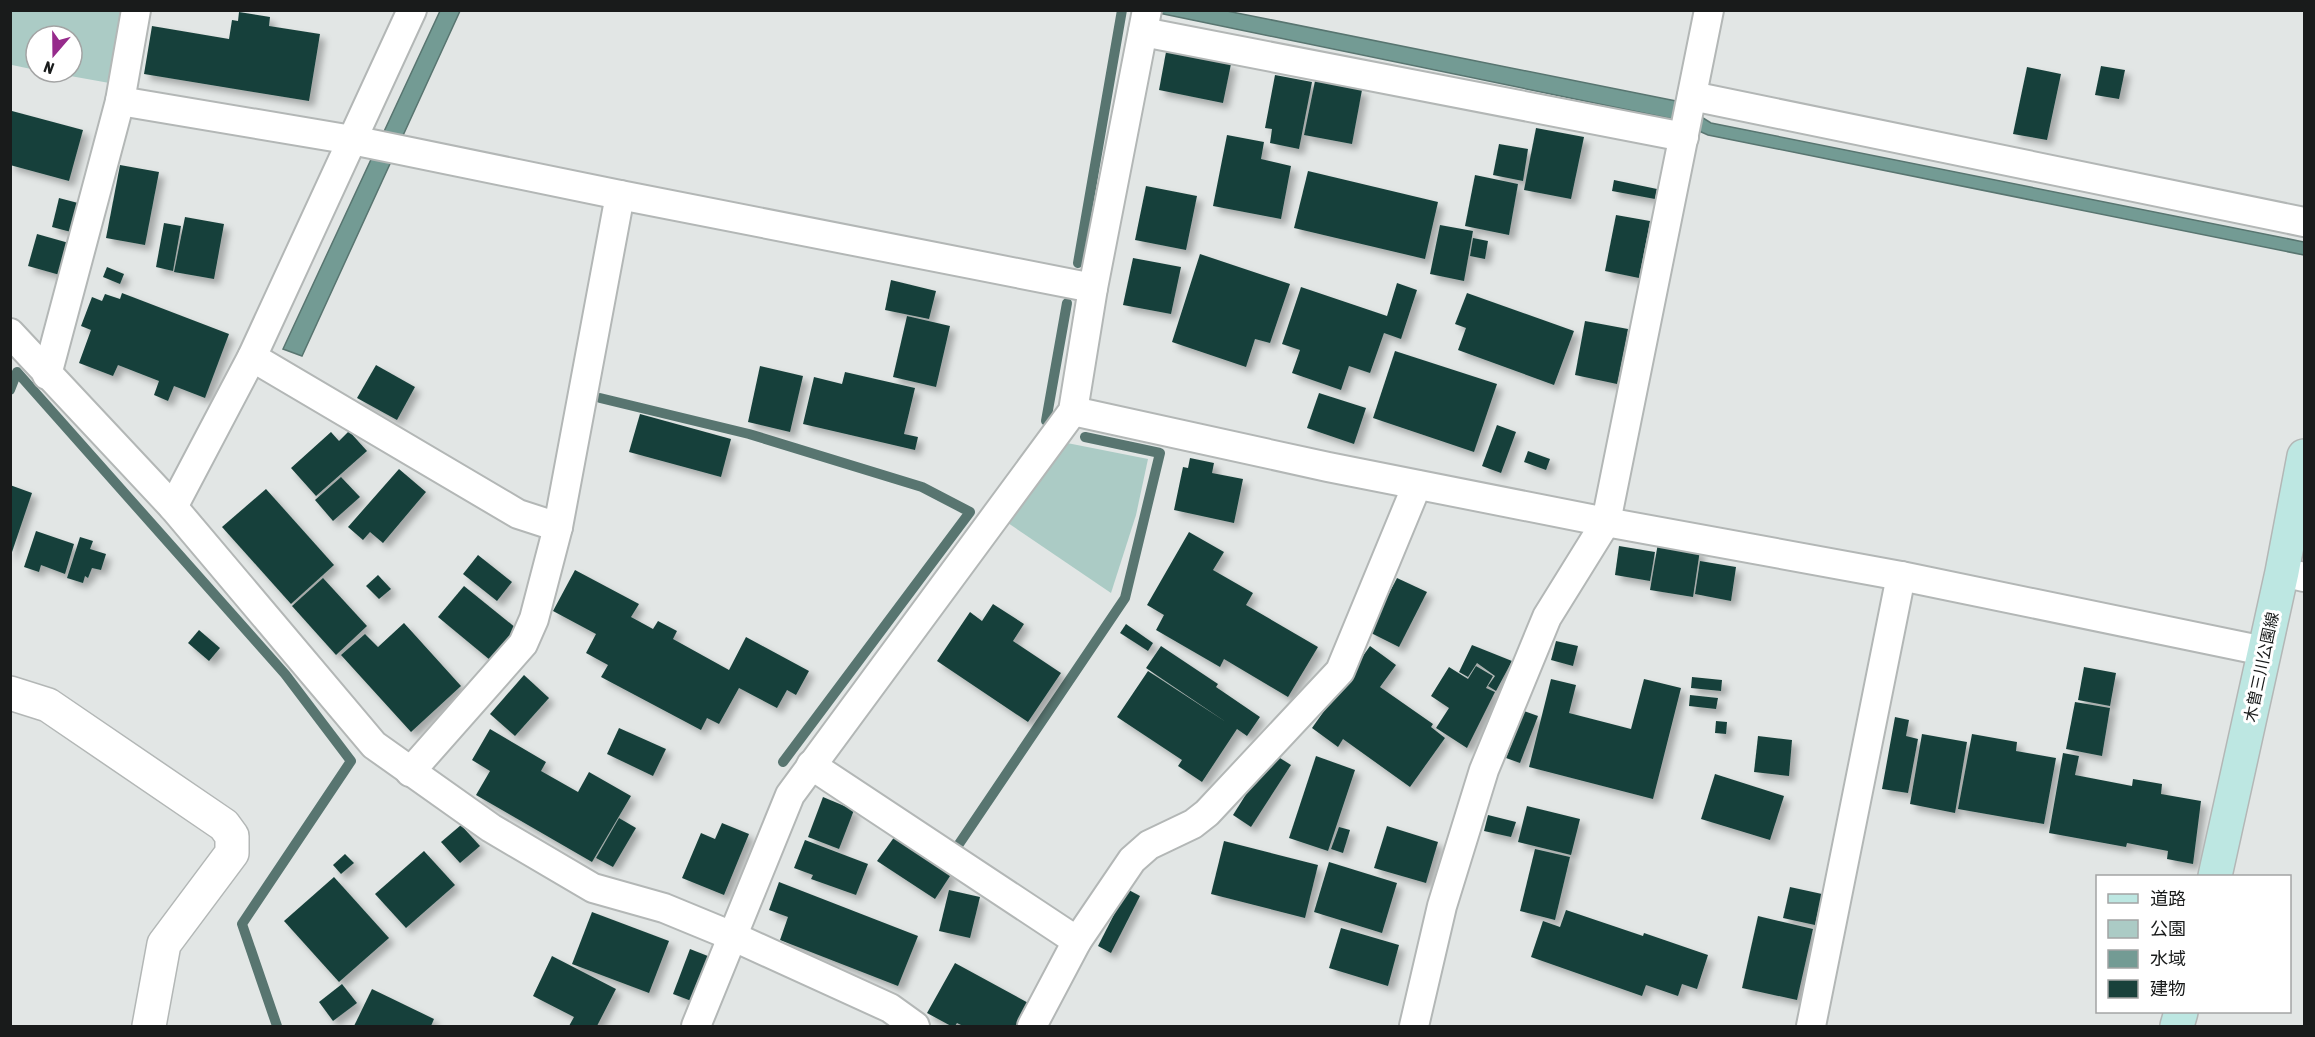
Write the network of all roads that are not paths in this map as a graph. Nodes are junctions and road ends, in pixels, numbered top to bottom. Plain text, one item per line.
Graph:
1 (136, 10) edge
2 (412, 10) edge
3 (1709, 10) edge
4 (1145, 20) edge
5 (120, 101) junction
6 (1688, 117) junction
7 (359, 141) junction
8 (620, 195) junction
9 (2304, 222) edge
10 (1093, 288) junction
11 (10, 333) edge
12 (252, 357) junction
13 (47, 375) junction
14 (1073, 411) junction
15 (2304, 456) edge
16 (1417, 485) junction
17 (173, 507) junction
18 (1606, 522) junction
19 (558, 527) junction
20 (2293, 574) edge
21 (1901, 576) junction
22 (2264, 651) junction
23 (10, 693) edge
24 (811, 765) junction
25 (410, 772) junction
26 (2215, 875) edge
27 (732, 936) junction
28 (1077, 941) junction
29 (148, 1026) edge
30 (696, 1026) edge
31 (915, 1026) edge
32 (1032, 1026) edge
33 (1414, 1026) edge
34 (1811, 1026) edge

1 - 5 street
2 - 7 street
3 - 6 street
4 - 6 street
4 - 10 street
5 - 7 street
5 - 13 street
6 - 9 street
6 - 18 street
7 - 8 street
7 - 12 street
8 - 10 street
8 - 19 street
10 - 14 street
11 - 13 street
12 - 17 street
12 - 19 street
13 - 17 street
14 - 16 street
14 - 24 street
15 - 20 main road, 木曽三川公園線
16 - 18 street
16 - 28 street
17 - 25 street
18 - 21 street
18 - 33 street
19 - 25 street
20 - 22 main road, 木曽三川公園線
21 - 22 street
21 - 34 street
22 - 26 main road, 木曽三川公園線
23 - 29 street
24 - 27 street
24 - 28 street
25 - 27 street
27 - 30 street
27 - 31 street
28 - 32 street

